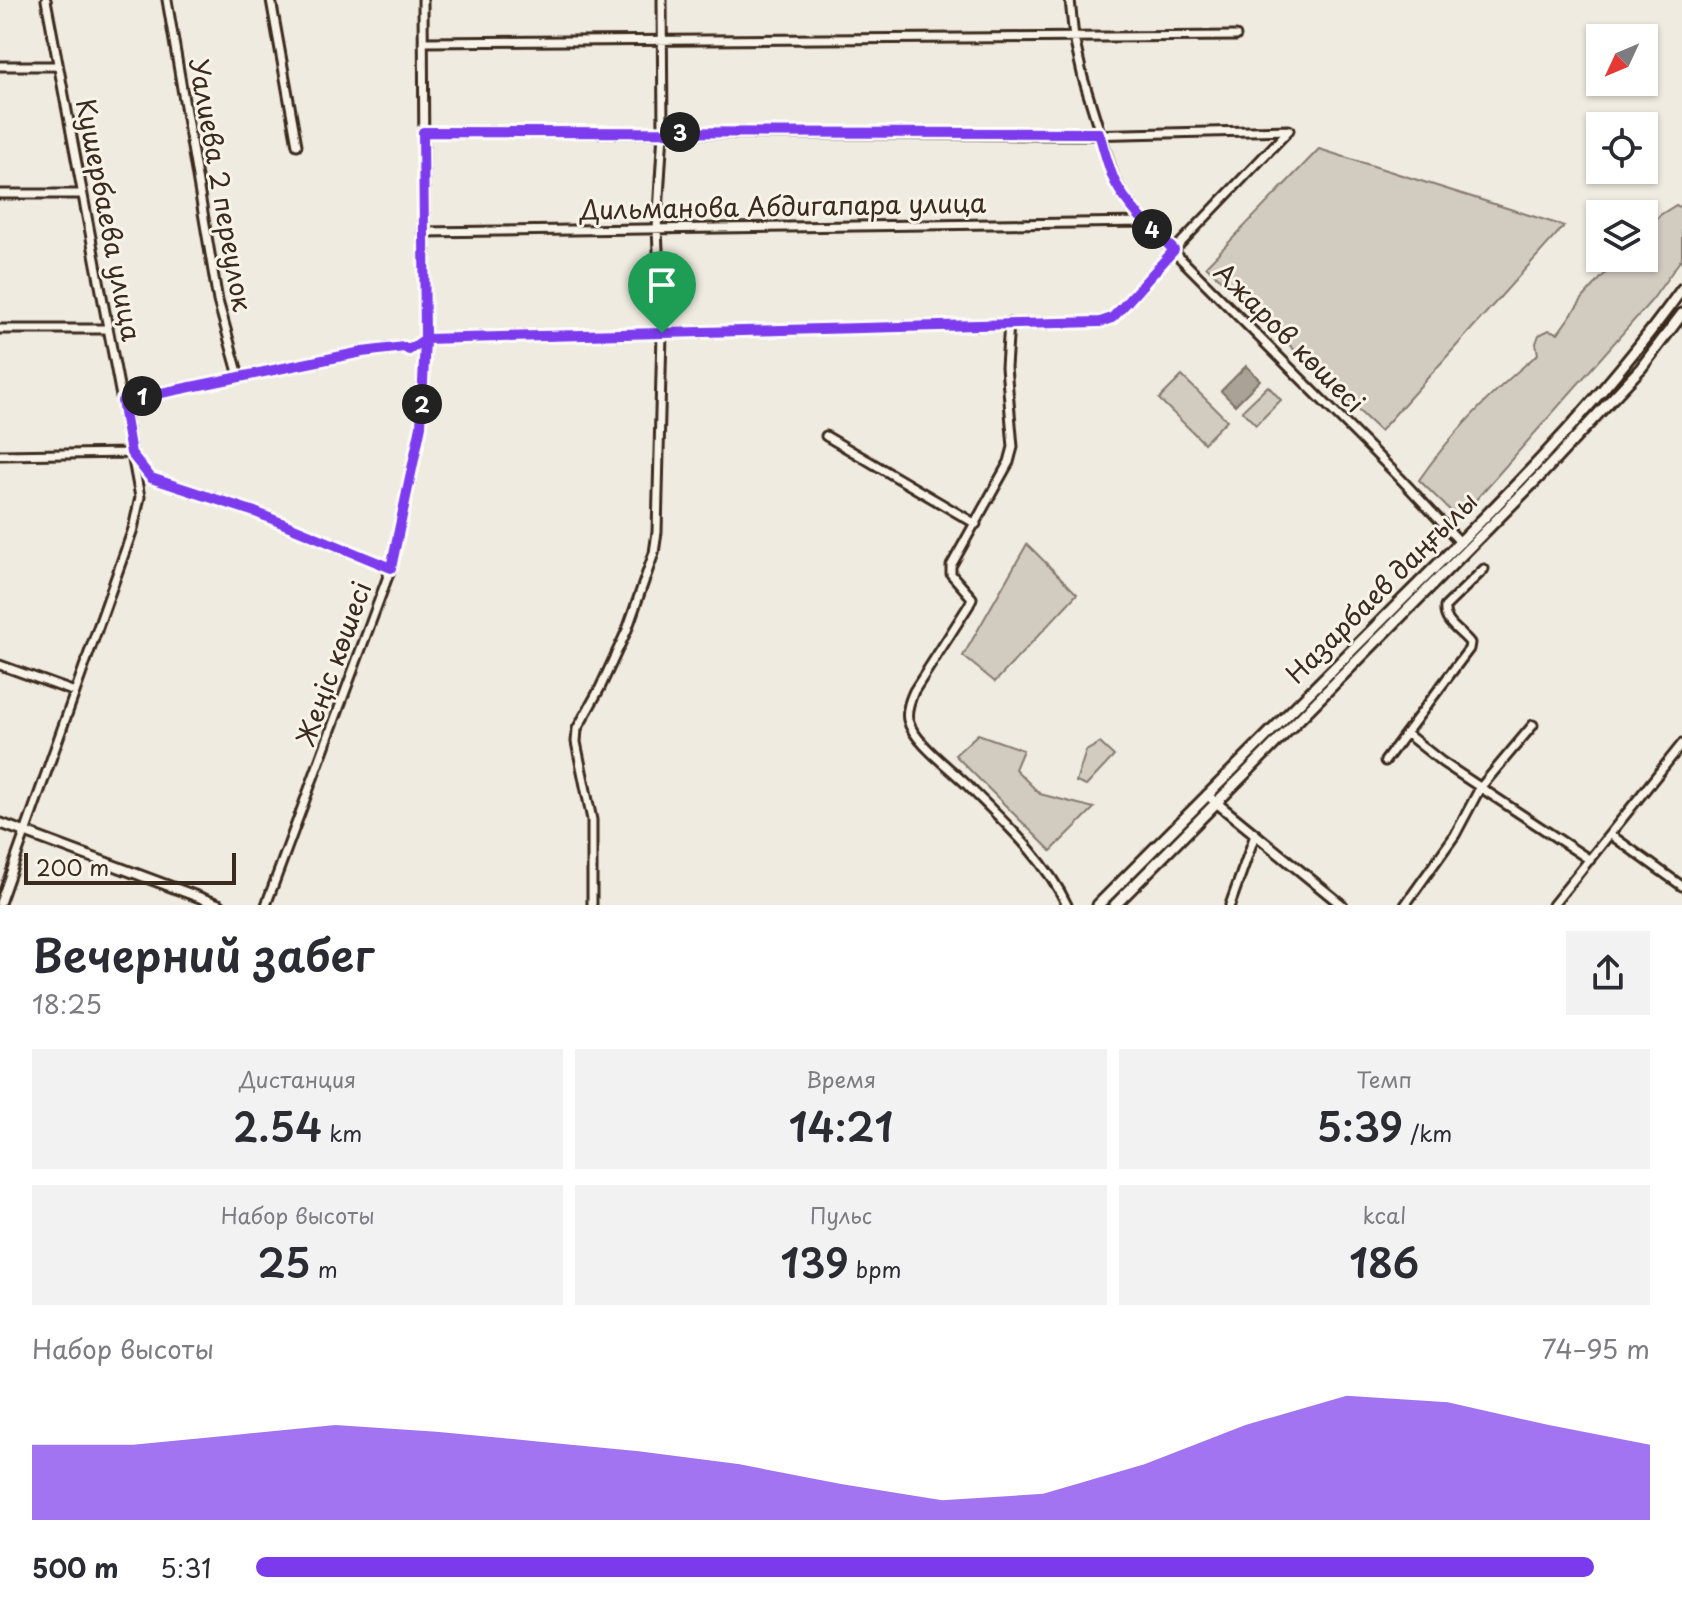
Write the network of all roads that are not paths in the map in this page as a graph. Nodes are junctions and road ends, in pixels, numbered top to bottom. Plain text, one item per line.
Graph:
1 (46, 0) edge
2 (167, 0) edge
3 (271, 0) edge
4 (423, 0) edge
5 (662, 0) edge
6 (1070, 0) edge
7 (1236, 36) dead end
8 (1074, 38) junction
9 (663, 39) junction
10 (423, 42) junction
11 (0, 66) edge
12 (58, 66) junction
13 (423, 132) junction
14 (663, 132) junction
15 (1099, 133) junction
16 (297, 145) dead end
17 (0, 194) edge
18 (82, 194) junction
19 (1144, 222) junction
20 (657, 229) junction
21 (423, 232) junction
22 (1174, 250) junction
23 (1682, 289) edge
24 (1681, 317) edge
25 (1009, 323) junction
26 (0, 329) edge
27 (108, 329) junction
28 (662, 333) junction
29 (425, 339) junction
30 (239, 376) junction
31 (122, 401) junction
32 (826, 436) dead end
33 (131, 453) junction
34 (0, 455) edge
35 (976, 524) junction
36 (1460, 543) junction
37 (1469, 550) junction
38 (391, 568) junction
39 (1484, 569) dead end
40 (0, 665) edge
41 (75, 692) junction
42 (1533, 725) dead end
43 (1407, 734) junction
44 (1682, 744) edge
45 (1385, 761) dead end
46 (1480, 788) junction
47 (1211, 799) junction
48 (0, 823) edge
49 (26, 833) junction
50 (1255, 835) junction
51 (1611, 835) junction
52 (1590, 860) junction
53 (1682, 886) edge
54 (1, 898) edge
55 (220, 905) edge
56 (266, 905) edge
57 (592, 905) edge
58 (1067, 905) edge
59 (1098, 905) edge
60 (1115, 905) edge
61 (1230, 905) edge
62 (1342, 905) edge
63 (1405, 905) edge
64 (1553, 905) edge

1 - 12 street, Кушербаева улица
2 - 30 street, Уалиева 2 переулок
3 - 16 street
4 - 10 street, Жеңіс көшесі
5 - 9 street
6 - 8 street, Ажаров көшесі
7 - 8 street
8 - 9 street
8 - 15 street, Ажаров көшесі
9 - 10 street
9 - 14 street
10 - 13 street, Жеңіс көшесі
11 - 12 street
12 - 18 street, Кушербаева улица
13 - 14 street
13 - 21 street, Жеңіс көшесі
14 - 15 street
14 - 20 street
15 - 19 street, Ажаров көшесі
15 - 22 street
17 - 18 street
18 - 27 street, Кушербаева улица
19 - 20 street, Дильманова Абдигапара улица
19 - 22 street, Ажаров көшесі
20 - 21 street, Дильманова Абдигапара улица
20 - 28 street
21 - 29 street, Жеңіс көшесі
22 - 25 street
22 - 36 street, Ажаров көшесі
23 - 36 main road, Назарбаев даңғылы
24 - 37 main road, Назарбаев даңғылы
25 - 28 street
25 - 35 street
26 - 27 street
27 - 31 street, Кушербаева улица
28 - 29 street
28 - 57 street
29 - 30 street
29 - 38 street, Жеңіс көшесі
30 - 31 street
31 - 33 street, Кушербаева улица
32 - 35 street
33 - 34 street
33 - 38 street
33 - 41 street, Кушербаева улица
35 - 58 street
36 - 37 street, Ажаров көшесі
36 - 47 main road, Назарбаев даңғылы
37 - 47 main road, Назарбаев даңғылы
38 - 56 street, Жеңіс көшесі
39 - 43 street
40 - 41 street
41 - 49 street, Кушербаева улица
42 - 46 street
43 - 45 street
43 - 46 street
44 - 51 street
46 - 52 street
46 - 63 street
47 - 50 street
47 - 59 main road, Назарбаев даңғылы
47 - 60 main road, Назарбаев даңғылы
48 - 49 street
49 - 54 street, Кушербаева улица
49 - 55 street
50 - 61 street
50 - 62 street
51 - 52 street
51 - 53 street
52 - 64 street

